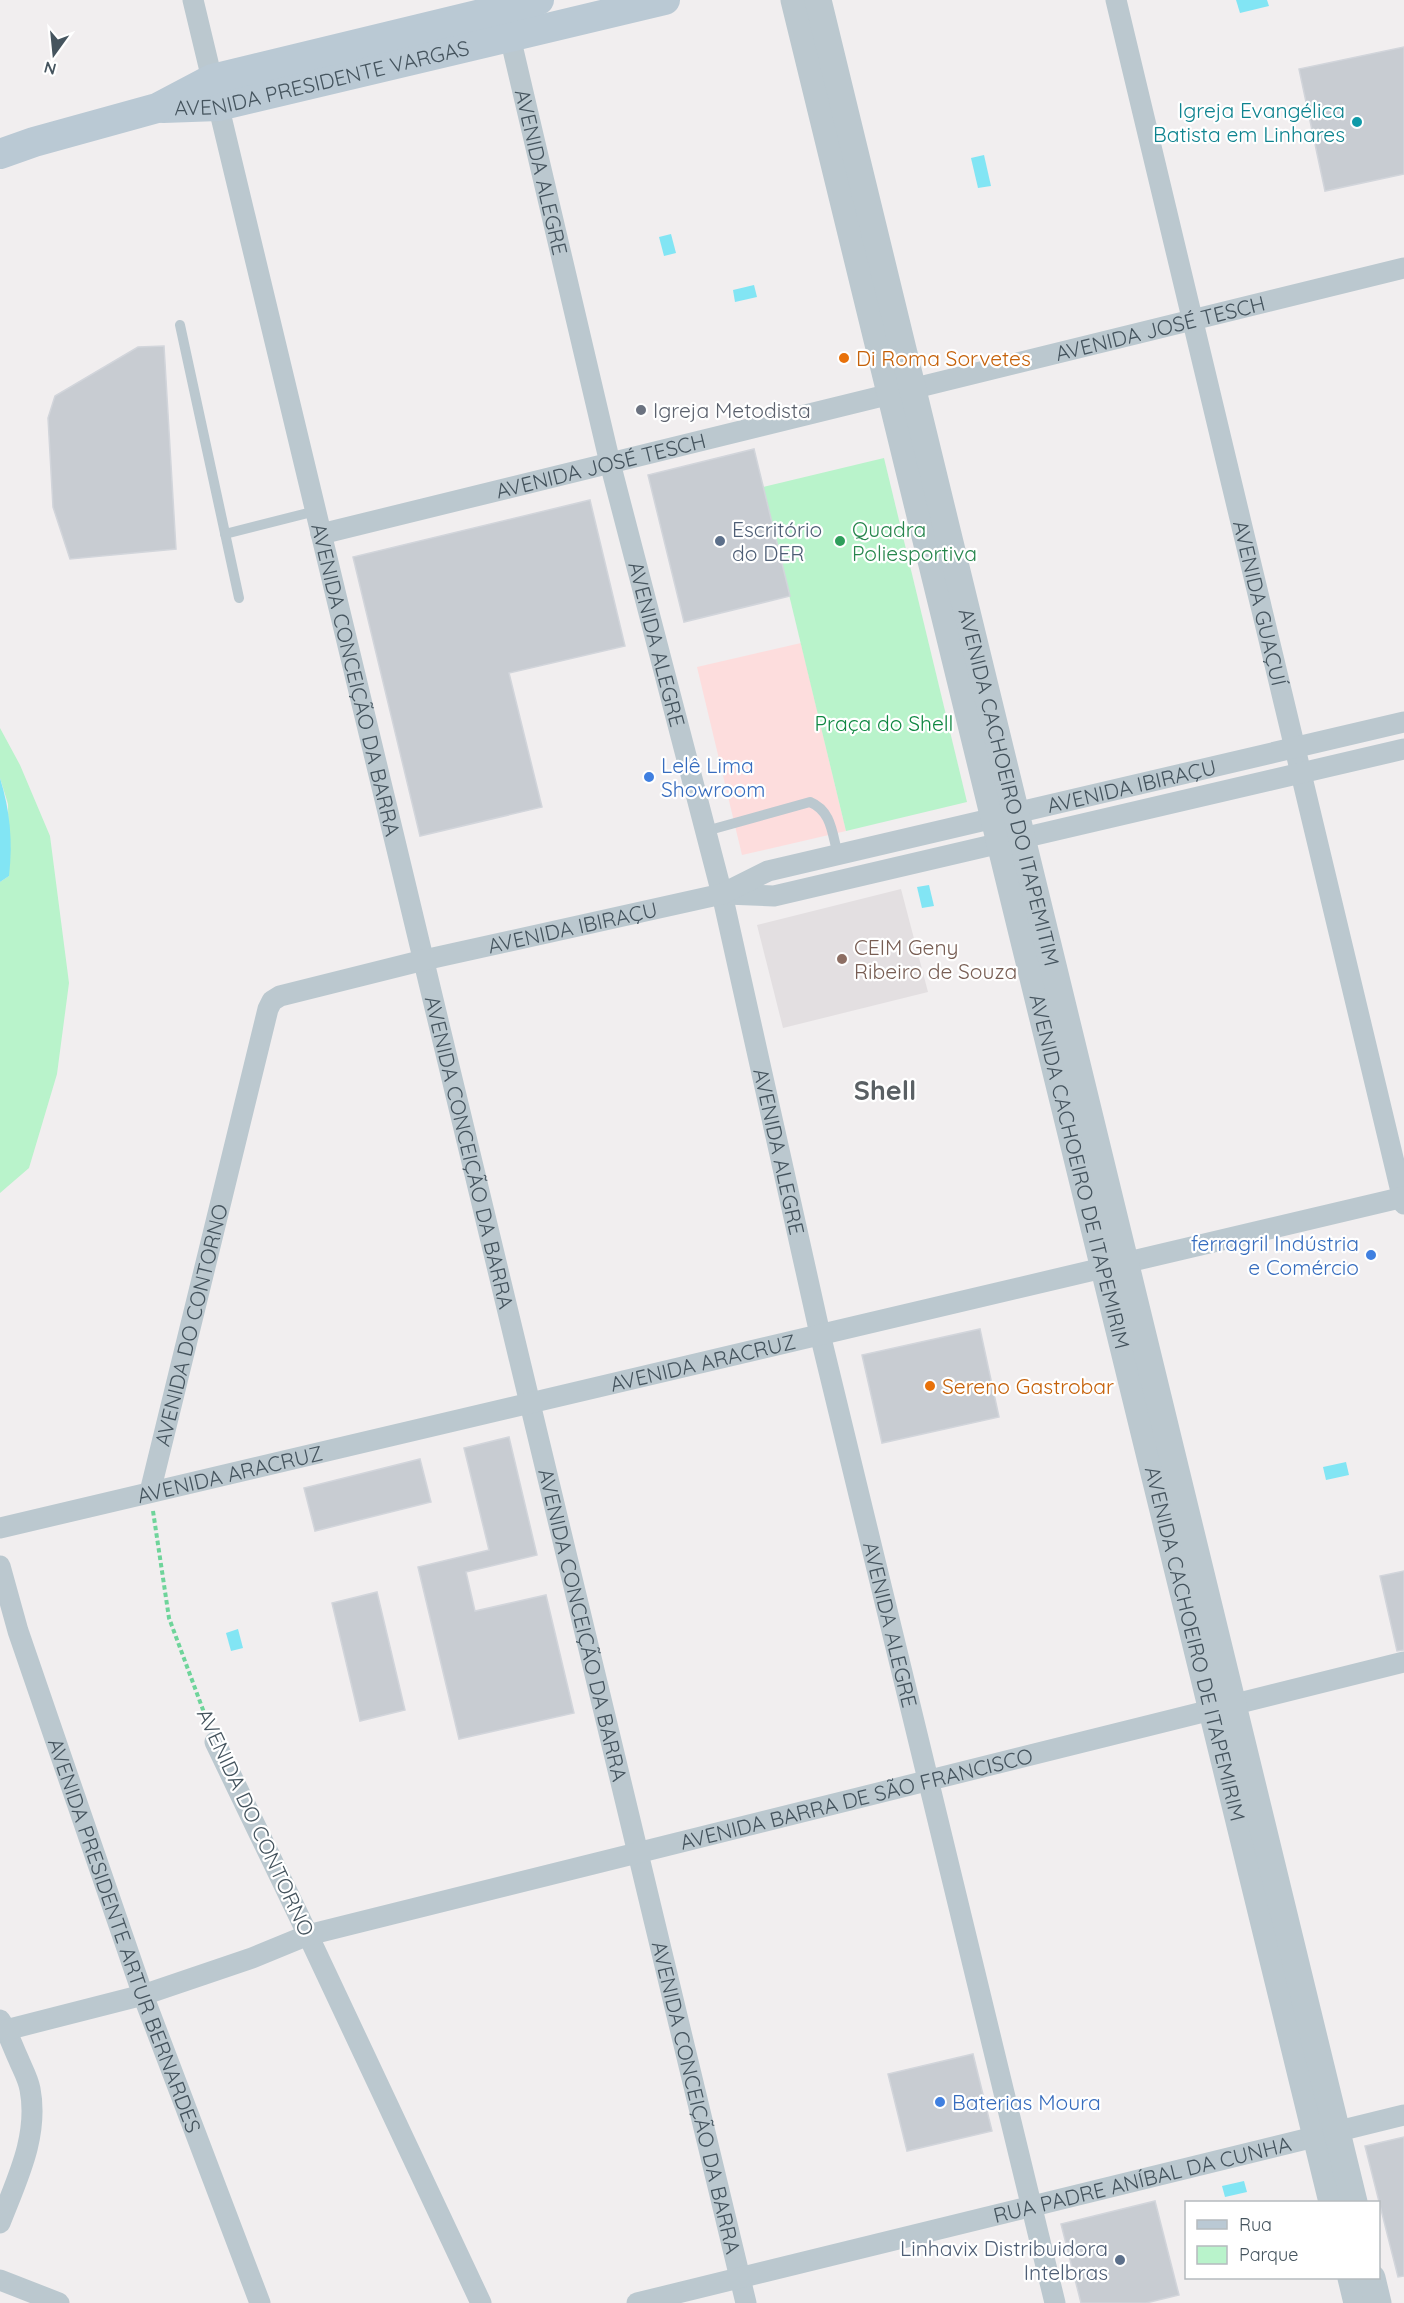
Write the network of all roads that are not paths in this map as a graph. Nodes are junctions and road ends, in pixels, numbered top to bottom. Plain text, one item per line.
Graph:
1 (193, 0) edge
2 (539, 0) edge
3 (664, 0) edge
4 (794, 0) edge
5 (818, 0) edge
6 (1116, 0) edge
7 (502, 4) edge
8 (510, 37) junction
9 (215, 92) junction
10 (0, 154) edge
11 (1404, 268) edge
12 (1192, 320) junction
13 (180, 326) dead end
14 (902, 392) junction
15 (610, 463) junction
16 (316, 511) junction
17 (225, 534) junction
18 (321, 534) junction
19 (239, 598) dead end
20 (1404, 722) edge
21 (1294, 747) junction
22 (1404, 749) edge
23 (1301, 773) junction
24 (1008, 828) junction
25 (706, 831) junction
26 (838, 855) junction
27 (722, 894) junction
28 (423, 960) junction
29 (272, 1001) joint
30 (1404, 1199) edge
31 (1114, 1265) junction
32 (820, 1334) junction
33 (530, 1403) junction
34 (150, 1492) junction
35 (0, 1528) edge
36 (0, 1566) edge
37 (1404, 1662) edge
38 (1222, 1707) junction
39 (215, 1742) road end
40 (928, 1780) junction
41 (638, 1853) junction
42 (308, 1935) junction
43 (143, 1995) junction
44 (3, 2025) edge
45 (1404, 2115) edge
46 (1326, 2134) junction
47 (1332, 2201) edge
48 (1354, 2201) edge
49 (1032, 2206) junction
50 (0, 2223) edge
51 (740, 2278) junction
52 (1351, 2279) edge
53 (1372, 2279) edge
54 (0, 2280) edge
55 (59, 2303) edge
56 (260, 2303) edge
57 (482, 2303) edge
58 (637, 2303) edge
59 (746, 2303) edge
60 (1055, 2303) edge
61 (1357, 2303) edge
62 (1378, 2303) edge

1 - 9 street, AVENIDA CONCEIÇÃO DA BARRA
2 - 7 main road, AVENIDA PRESIDENTE VARGAS
3 - 8 main road, AVENIDA PRESIDENTE VARGAS
4 - 14 street, AVENIDA CACHOEIRO DE ITAPEMIRIM
5 - 14 street
6 - 12 street, AVENIDA GUAÇUÍ
7 - 8 street, AVENIDA ALEGRE
7 - 9 main road, AVENIDA PRESIDENTE VARGAS
8 - 9 main road, AVENIDA PRESIDENTE VARGAS
8 - 15 street, AVENIDA ALEGRE
9 - 10 main road, AVENIDA PRESIDENTE VARGAS
9 - 16 street, AVENIDA CONCEIÇÃO DA BARRA
11 - 12 street, AVENIDA JOSÉ TESCH
12 - 14 street, AVENIDA JOSÉ TESCH
12 - 21 street, AVENIDA GUAÇUÍ
13 - 17 lane
14 - 15 street, AVENIDA JOSÉ TESCH
14 - 24 street, AVENIDA CACHOEIRO DE ITAPEMIRIM
15 - 18 street, AVENIDA JOSÉ TESCH
15 - 25 street, AVENIDA ALEGRE
16 - 17 lane
16 - 18 street, AVENIDA CONCEIÇÃO DA BARRA
17 - 19 lane
18 - 28 street, AVENIDA CONCEIÇÃO DA BARRA
20 - 21 street, AVENIDA IBIRAÇU
21 - 23 street, AVENIDA GUAÇUÍ
21 - 24 street, AVENIDA IBIRAÇU
22 - 23 street, AVENIDA IBIRAÇU
23 - 24 street, AVENIDA IBIRAÇU
23 - 30 street, AVENIDA GUAÇUÍ
24 - 26 street, AVENIDA IBIRAÇU
24 - 27 street, AVENIDA IBIRAÇU
24 - 31 street, AVENIDA CACHOEIRO DE ITAPEMIRIM
25 - 26 lane
25 - 27 street, AVENIDA ALEGRE
26 - 27 street, AVENIDA IBIRAÇU
27 - 28 street, AVENIDA IBIRAÇU
27 - 32 street, AVENIDA ALEGRE
28 - 29 street, AVENIDA IBIRAÇU
28 - 33 street, AVENIDA CONCEIÇÃO DA BARRA
29 - 34 street, AVENIDA DO CONTORNO
30 - 31 street, AVENIDA ARACRUZ
31 - 32 street, AVENIDA ARACRUZ
31 - 38 street, AVENIDA CACHOEIRO DE ITAPEMIRIM
32 - 33 street, AVENIDA ARACRUZ
32 - 40 street, AVENIDA ALEGRE
33 - 34 street, AVENIDA ARACRUZ
33 - 41 street, AVENIDA CONCEIÇÃO DA BARRA
34 - 35 street, AVENIDA ARACRUZ
36 - 43 street, AVENIDA PRESIDENTE ARTUR BERNARDES
37 - 38 street, AVENIDA BARRA DE SÃO FRANCISCO
38 - 40 street, AVENIDA BARRA DE SÃO FRANCISCO
38 - 46 street, AVENIDA CACHOEIRO DE ITAPEMIRIM
39 - 42 street, AVENIDA DO CONTORNO
40 - 41 street, AVENIDA BARRA DE SÃO FRANCISCO
40 - 49 street, AVENIDA ALEGRE
41 - 42 street, AVENIDA BARRA DE SÃO FRANCISCO
41 - 51 street, AVENIDA CONCEIÇÃO DA BARRA
42 - 43 street, AVENIDA BARRA DE SÃO FRANCISCO
42 - 57 street, AVENIDA DO CONTORNO
43 - 44 street, AVENIDA BARRA DE SÃO FRANCISCO
43 - 56 street, AVENIDA PRESIDENTE ARTUR BERNARDES
44 - 50 street
45 - 46 street, RUA PADRE ANÍBAL DA CUNHA
46 - 47 street, AVENIDA CACHOEIRO DE ITAPEMIRIM
46 - 48 street
46 - 49 street, RUA PADRE ANÍBAL DA CUNHA
49 - 51 street, RUA PADRE ANÍBAL DA CUNHA
49 - 60 street, AVENIDA ALEGRE
51 - 58 street, RUA PADRE ANÍBAL DA CUNHA
51 - 59 street, AVENIDA CONCEIÇÃO DA BARRA
52 - 61 street
53 - 62 street
54 - 55 street

